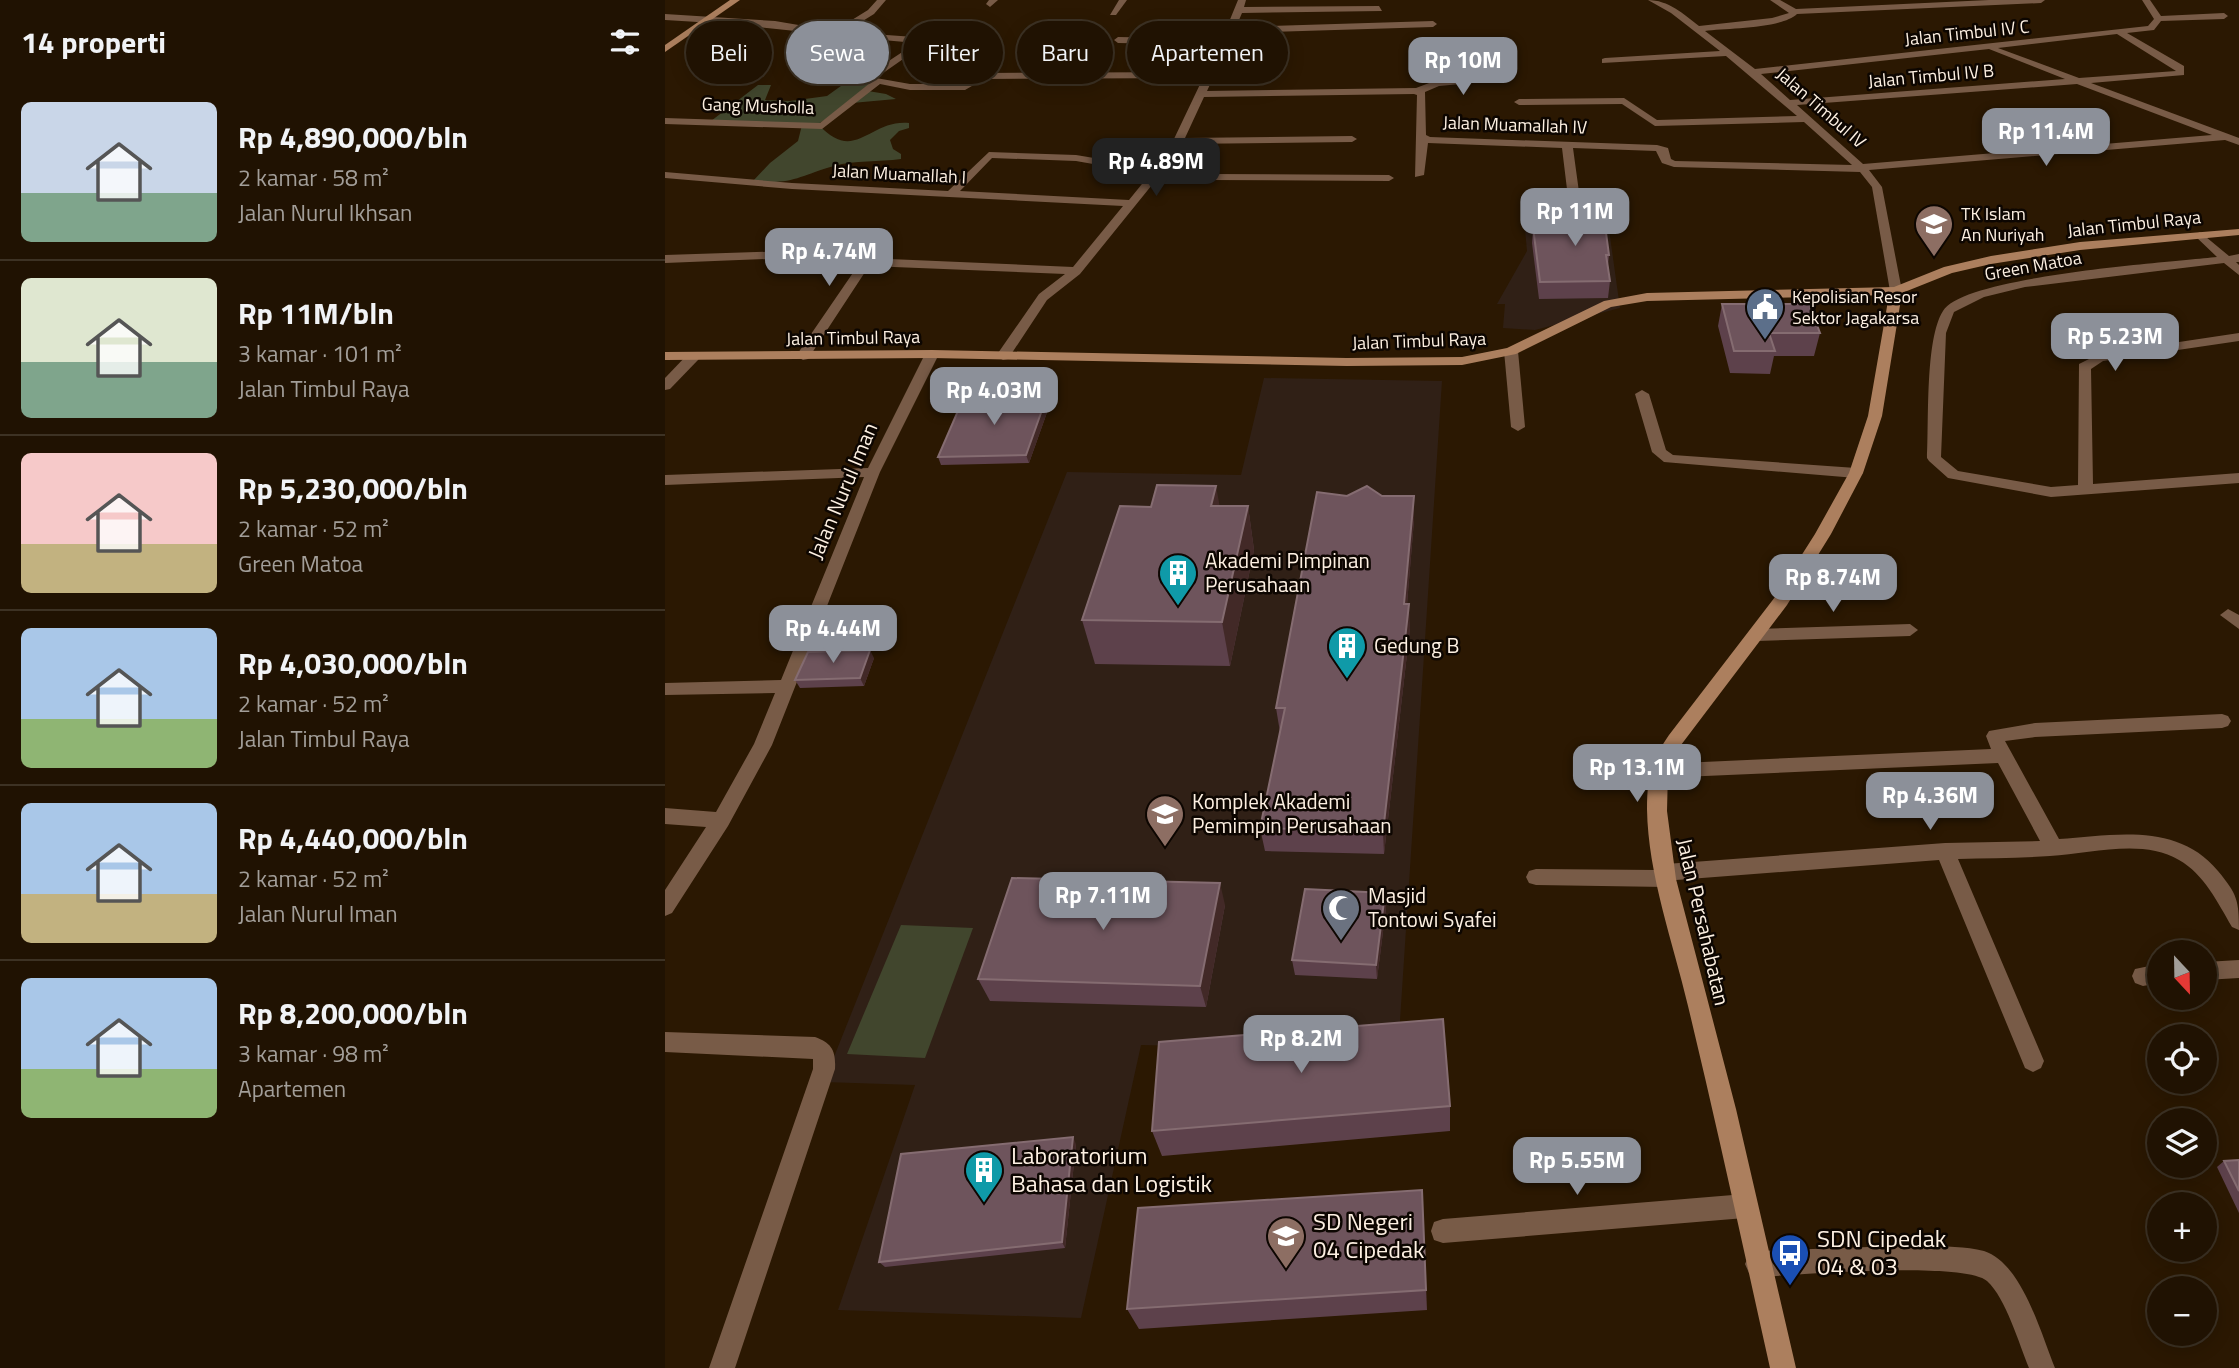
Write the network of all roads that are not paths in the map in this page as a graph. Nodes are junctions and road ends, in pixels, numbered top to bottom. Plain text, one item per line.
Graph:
1 (736, 0) edge
2 (882, 0) edge
3 (1123, 0) edge
4 (1652, 0) edge
5 (1775, 0) edge
6 (2146, 0) edge
7 (2039, 1) edge
8 (1240, 5) edge
9 (1379, 9) dead end
10 (1794, 12) junction
11 (1113, 13) dead end
12 (2224, 16) dead end
13 (665, 17) edge
14 (706, 18) junction
15 (2158, 19) junction
16 (857, 21) edge
17 (1433, 24) dead end
18 (786, 26) edge
19 (1288, 28) edge
20 (1698, 29) junction
21 (2120, 33) junction
22 (1118, 40) dead end
23 (1127, 40) edge
24 (1989, 47) junction
25 (665, 49) edge
26 (1729, 53) junction
27 (1605, 61) dead end
28 (1753, 72) junction
29 (1127, 75) edge
30 (1502, 78) dead end
31 (2073, 80) junction
32 (875, 84) edge
33 (884, 84) edge
34 (1205, 84) edge
35 (1418, 91) junction
36 (1201, 94) junction
37 (1519, 102) dead end
38 (1790, 103) junction
39 (1809, 119) junction
40 (665, 121) edge
41 (2227, 137) junction
42 (1423, 138) junction
43 (1352, 139) dead end
44 (1178, 141) junction
45 (2239, 142) edge
46 (1567, 144) junction
47 (1863, 168) junction
48 (1157, 172) junction
49 (665, 174) edge
50 (1419, 175) dead end
51 (1389, 178) dead end
52 (951, 194) junction
53 (1131, 203) junction
54 (1576, 214) edge
55 (2239, 232) edge
56 (2200, 235) junction
57 (665, 258) edge
58 (2232, 258) edge
59 (866, 262) junction
60 (1076, 271) junction
61 (2239, 271) edge
62 (1896, 291) junction
63 (2239, 337) edge
64 (1511, 351) junction
65 (932, 354) junction
66 (665, 356) edge
67 (693, 356) junction
68 (803, 356) junction
69 (1003, 356) junction
70 (665, 386) edge
71 (1642, 394) dead end
72 (1518, 427) dead end
73 (873, 472) junction
74 (1856, 473) junction
75 (2239, 478) edge
76 (665, 480) edge
77 (2147, 485) junction
78 (2086, 490) junction
79 (2051, 492) junction
80 (2239, 613) edge
81 (2239, 623) edge
82 (1910, 630) dead end
83 (1757, 635) junction
84 (787, 686) junction
85 (665, 689) edge
86 (2222, 721) dead end
87 (2003, 756) junction
88 (1659, 771) junction
89 (665, 816) edge
90 (721, 820) junction
91 (2054, 848) junction
92 (1945, 851) junction
93 (1666, 876) junction
94 (1536, 877) dead end
95 (665, 907) edge
96 (2239, 921) edge
97 (2239, 969) edge
98 (2217, 970) edge
99 (665, 1042) edge
100 (2033, 1061) dead end
101 (1745, 1206) junction
102 (1443, 1231) dead end
103 (1758, 1264) junction
104 (722, 1368) edge
105 (1783, 1368) edge
106 (2042, 1368) edge

1 - 14 street
2 - 16 street
3 - 11 street
4 - 20 street, Jalan Timbul IV
5 - 10 street
6 - 15 street
7 - 10 street
8 - 9 street
10 - 20 street
12 - 15 street
13 - 14 street
14 - 18 street
14 - 25 street
15 - 21 street, Jalan Timbul IV C
17 - 19 street
20 - 26 street, Jalan Timbul IV
21 - 24 street, Jalan Timbul IV C
21 - 31 street, Jalan Timbul IV B
22 - 23 street
24 - 28 street, Jalan Timbul IV C
24 - 31 street
26 - 27 street
26 - 28 street, Jalan Timbul IV
28 - 38 street, Jalan Timbul IV
29 - 33 street
30 - 35 street
31 - 38 street, Jalan Timbul IV B
31 - 41 street
32 - 40 street, Gang Musholla
34 - 36 street
35 - 36 street
35 - 42 street, Jalan Muamallah IV
36 - 44 street
37 - 39 street
38 - 39 street, Jalan Timbul IV
39 - 47 street, Jalan Timbul IV
41 - 45 street
41 - 47 street, Jalan Muamallah IV
42 - 46 street, Jalan Muamallah IV
42 - 50 street
43 - 44 street
44 - 48 street
46 - 47 street, Jalan Muamallah IV
46 - 54 street
47 - 62 street, Jalan Timbul IV
48 - 51 street
48 - 52 street
48 - 53 street
49 - 52 street, Jalan Muamallah I
52 - 53 street, Jalan Muamallah I
53 - 60 street
55 - 56 street, Jalan Timbul Raya
56 - 58 street
56 - 62 street, Jalan Timbul Raya
57 - 59 street
58 - 61 street
58 - 79 street, Green Matoa
59 - 60 street
59 - 68 street
60 - 69 street
62 - 64 street, Jalan Timbul Raya
62 - 74 street, Jalan Persahabatan
63 - 78 street
64 - 69 street, Jalan Timbul Raya
64 - 72 street
65 - 68 street, Jalan Timbul Raya
65 - 69 street, Jalan Timbul Raya
65 - 73 street, Jalan Nurul Iman
66 - 67 street, Jalan Timbul Raya
67 - 68 street, Jalan Timbul Raya
67 - 70 street
71 - 74 street
73 - 76 street
73 - 84 street, Jalan Nurul Iman
74 - 83 street, Jalan Persahabatan
75 - 77 street, Green Matoa
77 - 78 street, Green Matoa
77 - 79 street
78 - 79 street, Green Matoa
80 - 81 street
82 - 83 street
83 - 88 street, Jalan Persahabatan
84 - 85 street
84 - 90 street, Jalan Nurul Iman
86 - 87 street
87 - 88 street
87 - 91 street
88 - 93 street, Jalan Persahabatan
89 - 90 street
90 - 95 street, Jalan Nurul Iman
91 - 92 street
91 - 96 street
92 - 93 street
92 - 100 street
93 - 94 street
93 - 101 street, Jalan Persahabatan
97 - 98 street
99 - 104 street
101 - 102 street
101 - 103 street, Jalan Persahabatan
103 - 105 street, Jalan Persahabatan
103 - 106 street

